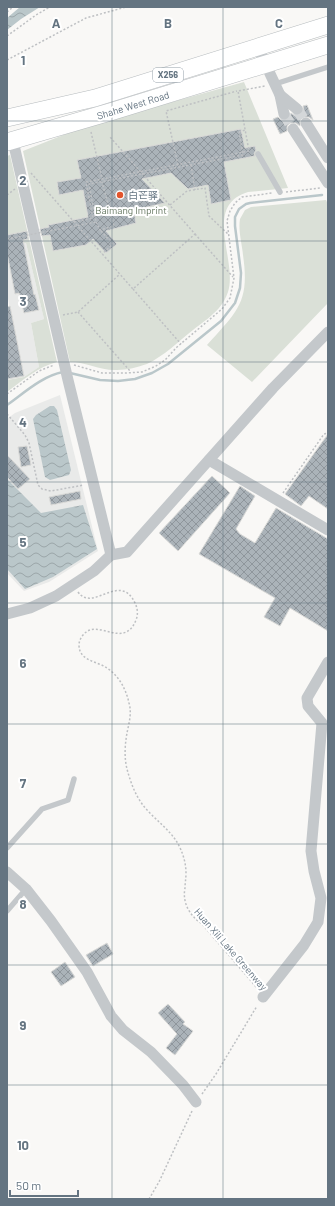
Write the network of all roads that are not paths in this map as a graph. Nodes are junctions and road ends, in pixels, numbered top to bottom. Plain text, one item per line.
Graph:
1 (328, 25) edge
2 (328, 45) edge
3 (258, 48) junction
4 (265, 64) junction
5 (328, 67) edge
6 (274, 84) junction
7 (280, 95) junction
8 (297, 109) tunnel mouth
9 (284, 114) tunnel mouth
10 (7, 118) edge
11 (306, 123) tunnel mouth
12 (293, 128) tunnel mouth
13 (10, 141) edge
14 (258, 154) dead end
15 (328, 158) edge
16 (324, 186) edge
17 (280, 192) road end
18 (328, 332) edge
19 (209, 460) junction
20 (328, 530) edge
21 (111, 555) junction
22 (7, 614) edge
23 (328, 662) edge
24 (74, 779) dead end
25 (7, 848) edge
26 (7, 872) edge
27 (26, 890) junction
28 (7, 911) edge
29 (263, 997) road end
30 (196, 1102) road end

1 - 3 main road, Shahe West Road / X256
2 - 4 main road, Shahe West Road / X256
3 - 4 street
3 - 10 main road, Shahe West Road / X256
4 - 6 street
4 - 13 main road, Shahe West Road / X256
5 - 6 lane
6 - 7 street
7 - 8 street
7 - 9 street
11 - 15 street
12 - 16 street
13 - 21 street
14 - 17 lane
18 - 19 street
19 - 20 street
19 - 21 street
21 - 22 street
23 - 29 street
24 - 25 lane
26 - 27 street
27 - 28 lane
27 - 30 street

